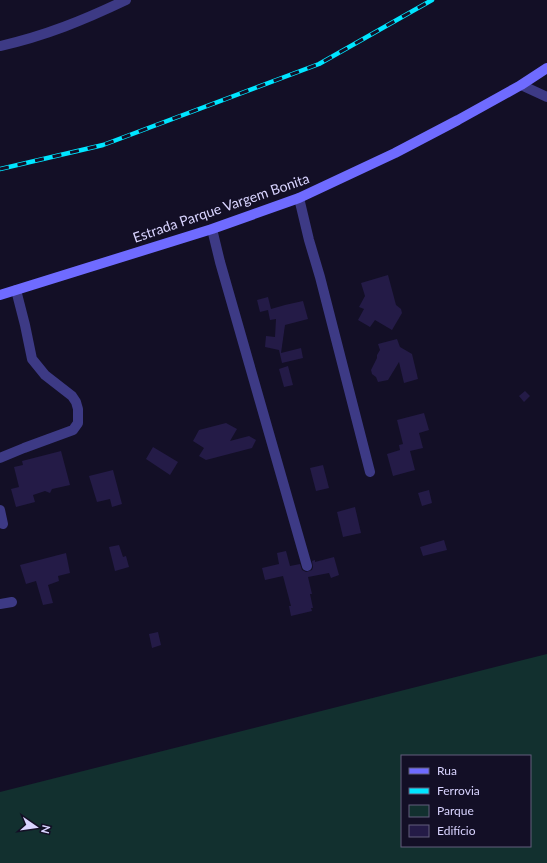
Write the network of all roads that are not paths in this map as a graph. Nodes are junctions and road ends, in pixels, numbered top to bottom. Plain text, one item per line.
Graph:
1 (126, 0) edge
2 (0, 46) edge
3 (547, 68) edge
4 (521, 85) junction
5 (547, 97) edge
6 (299, 198) junction
7 (212, 229) junction
8 (16, 290) junction
9 (0, 294) edge
10 (0, 458) edge
11 (370, 472) dead end
12 (0, 510) edge
13 (3, 524) dead end
14 (307, 566) dead end
15 (12, 602) dead end
16 (0, 604) edge

1 - 2 street
3 - 4 main road, Estrada Parque Vargem Bonita
4 - 5 street
4 - 6 main road, Estrada Parque Vargem Bonita
6 - 7 main road, Estrada Parque Vargem Bonita
6 - 11 street
7 - 8 main road, Estrada Parque Vargem Bonita
7 - 14 street
8 - 9 main road, Estrada Parque Vargem Bonita
8 - 10 street
12 - 13 street
15 - 16 street

